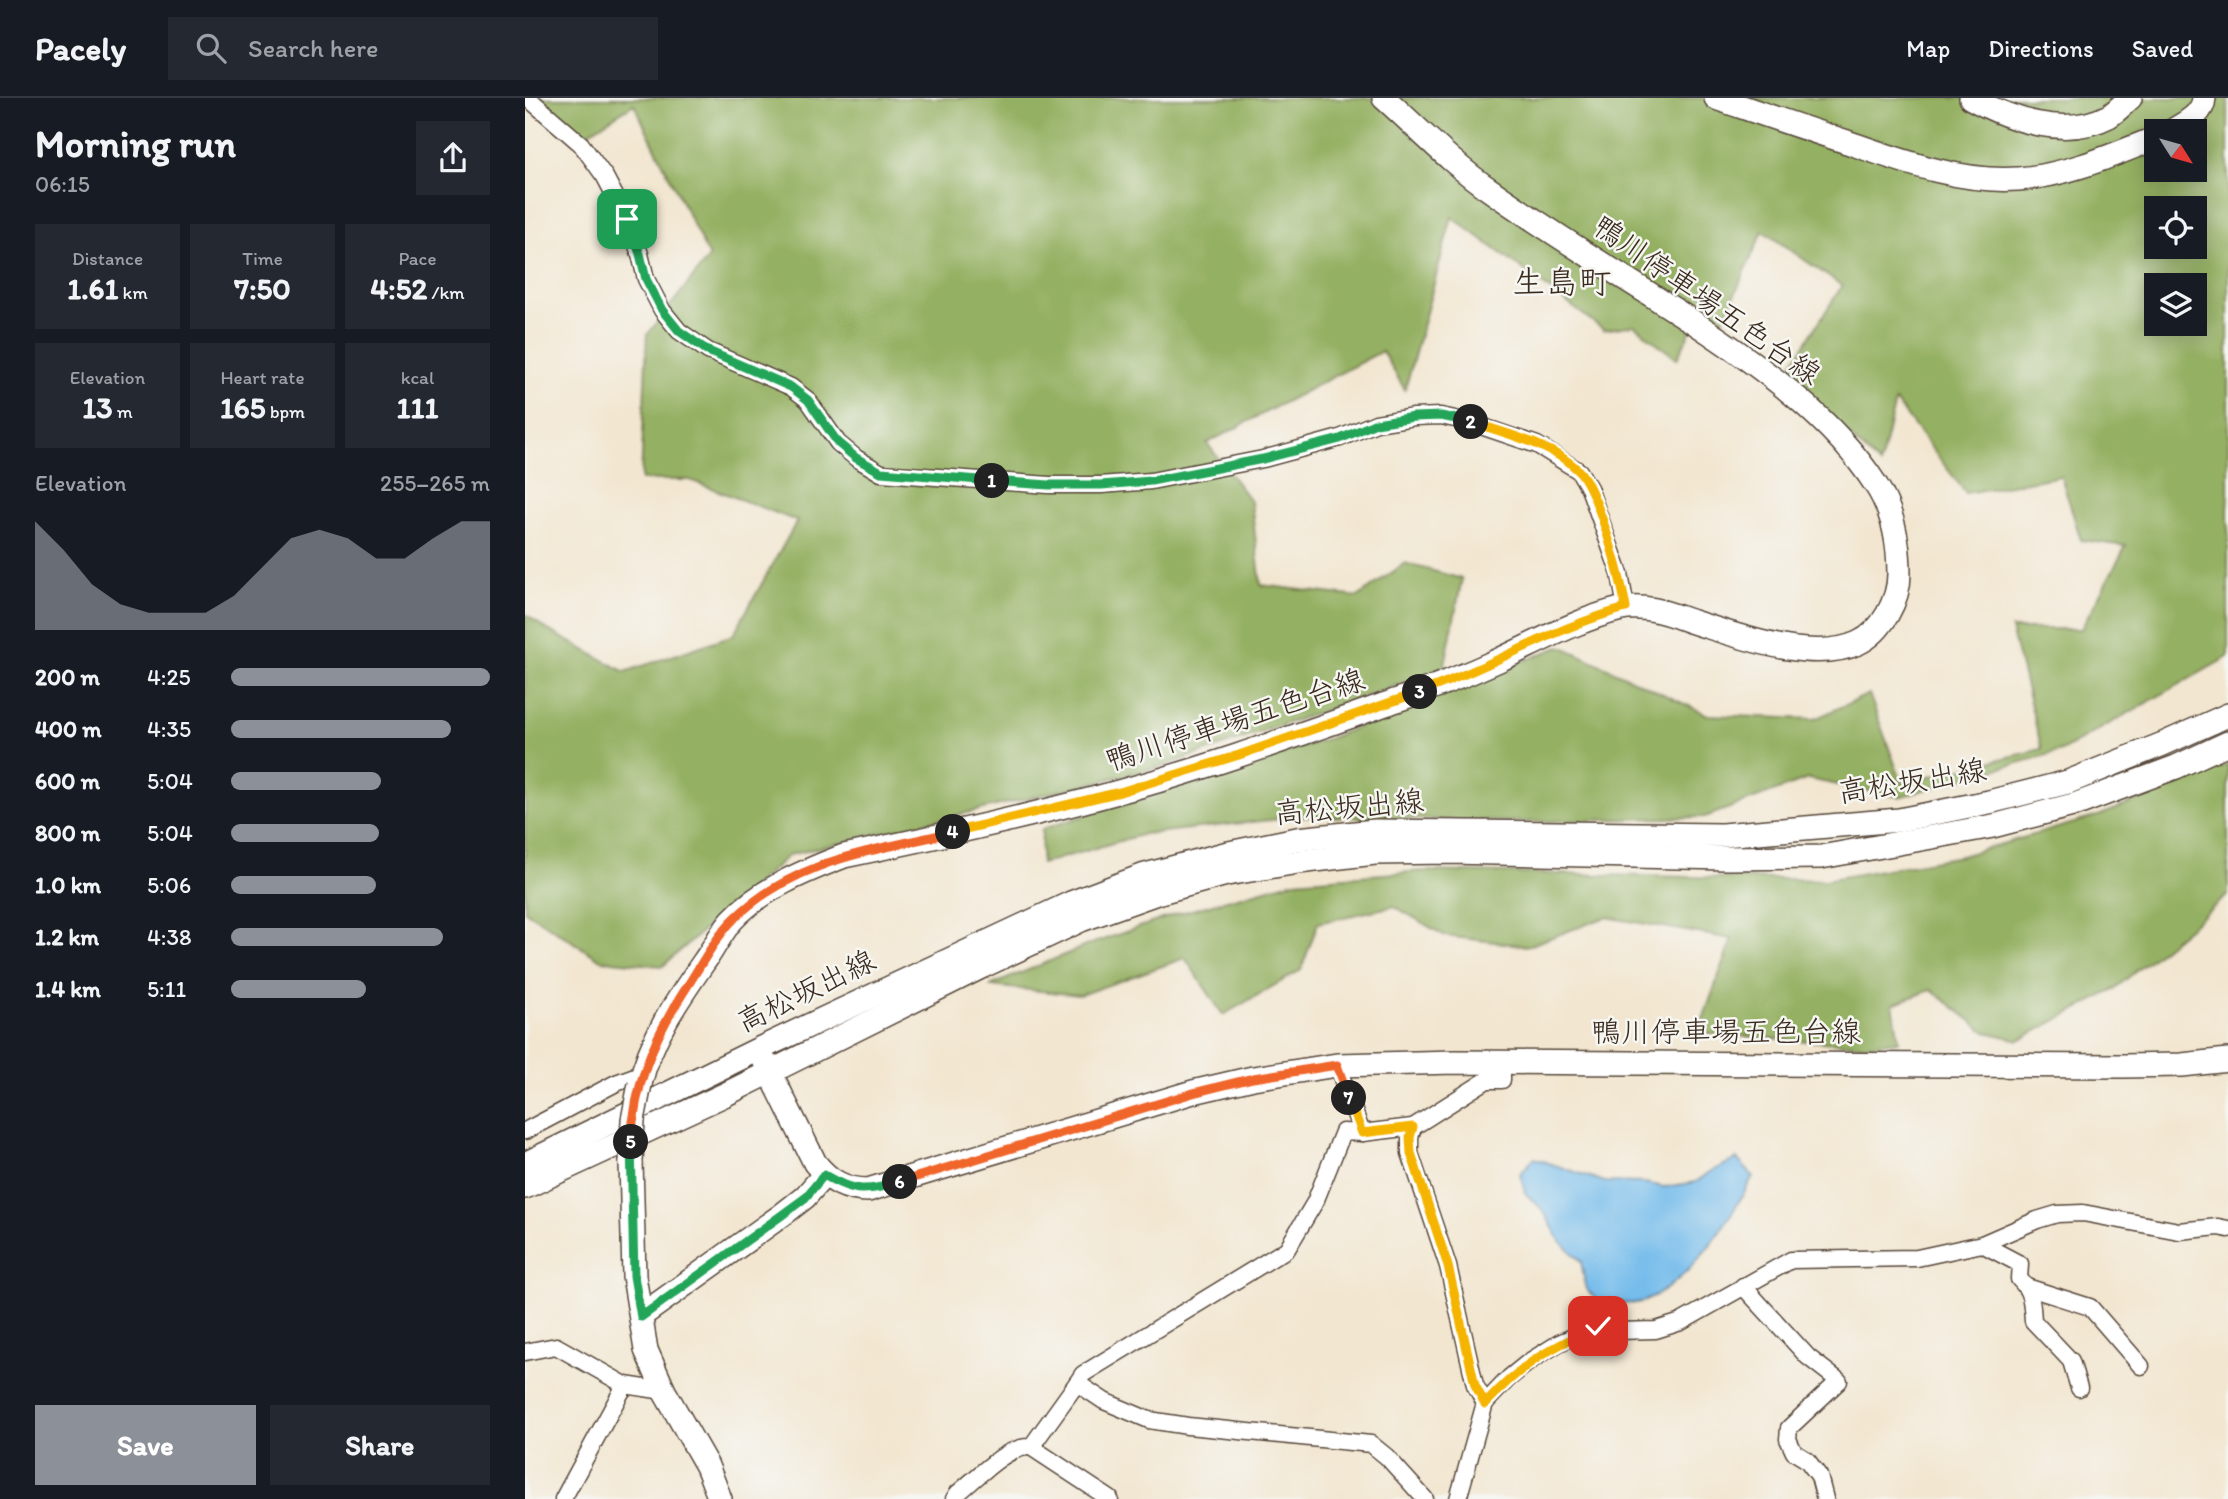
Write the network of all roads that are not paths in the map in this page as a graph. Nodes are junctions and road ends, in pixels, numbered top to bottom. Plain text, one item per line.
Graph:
1 (528, 98) edge
2 (1384, 98) edge
3 (1716, 98) edge
4 (1971, 98) edge
5 (2130, 98) edge
6 (2204, 98) edge
7 (2192, 119) edge
8 (2144, 142) edge
9 (1626, 608) junction
10 (2228, 715) edge
11 (2228, 743) edge
12 (759, 1049) junction
13 (2228, 1060) edge
14 (1502, 1062) junction
15 (1337, 1065) junction
16 (770, 1072) junction
17 (641, 1079) junction
18 (1413, 1127) junction
19 (525, 1131) edge
20 (1362, 1133) junction
21 (525, 1164) edge
22 (824, 1175) junction
23 (525, 1187) edge
24 (2228, 1229) edge
25 (1982, 1244) junction
26 (1743, 1286) junction
27 (2027, 1287) junction
28 (641, 1317) junction
29 (525, 1352) edge
30 (2141, 1366) dead end
31 (1077, 1383) junction
32 (625, 1385) junction
33 (2079, 1388) dead end
34 (664, 1391) junction
35 (1485, 1404) junction
36 (1031, 1447) junction
37 (563, 1499) edge
38 (720, 1499) edge
39 (954, 1499) edge
40 (1110, 1499) edge
41 (1425, 1499) edge
42 (1458, 1499) edge
43 (1825, 1499) edge

1 - 9 street
2 - 9 main road, 鴨川停車場五色台線
3 - 8 main road
4 - 5 main road
6 - 7 main road
9 - 17 main road, 鴨川停車場五色台線
10 - 12 main road, 高松坂出線
11 - 16 main road, 高松坂出線
12 - 16 main road
12 - 21 main road, 高松坂出線
13 - 14 main road, 鴨川停車場五色台線
14 - 15 main road, 鴨川停車場五色台線
14 - 18 street
15 - 20 street
15 - 22 main road, 鴨川停車場五色台線
16 - 22 main road
16 - 23 main road, 高松坂出線
17 - 19 street
17 - 28 main road, 鴨川停車場五色台線, bridge
18 - 20 street
18 - 35 street
20 - 31 street
22 - 28 main road
24 - 25 street
25 - 26 street
25 - 27 street
26 - 35 street
26 - 43 street
27 - 30 street
27 - 33 street
28 - 34 main road, 鴨川停車場五色台線
29 - 32 street
31 - 36 street
31 - 41 street
32 - 34 street
32 - 37 street
34 - 38 main road, 鴨川停車場五色台線
35 - 42 street
36 - 39 street
36 - 40 street

